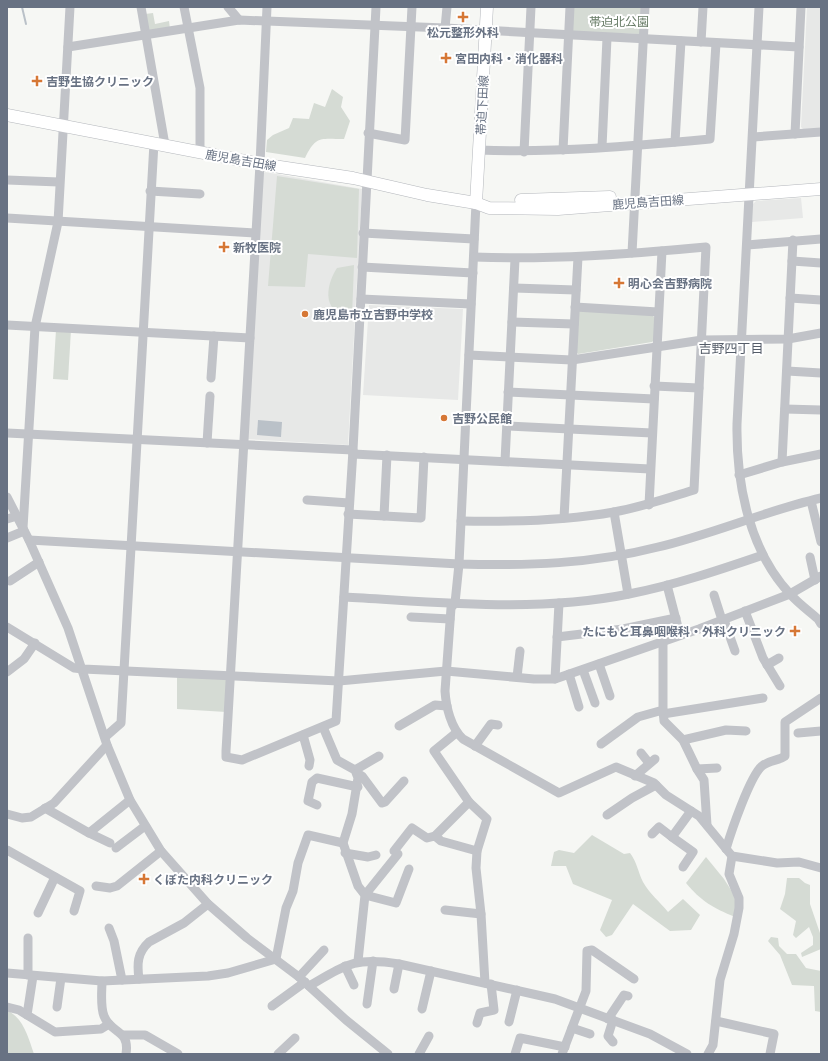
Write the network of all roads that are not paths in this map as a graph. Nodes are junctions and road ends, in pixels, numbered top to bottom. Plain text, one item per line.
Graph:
1 (70, 7) edge
2 (141, 7) edge
3 (184, 7) edge
4 (228, 7) edge
5 (267, 7) edge
6 (376, 7) edge
7 (412, 7) edge
8 (447, 7) edge
9 (487, 7) edge
10 (531, 7) edge
11 (570, 7) edge
12 (645, 7) edge
13 (703, 7) edge
14 (759, 7) edge
15 (801, 7) edge
16 (239, 20) junction
17 (266, 21) junction
18 (375, 26) junction
19 (412, 27) junction
20 (188, 28) junction
21 (445, 28) junction
22 (486, 31) junction
23 (530, 33) junction
24 (569, 35) junction
25 (146, 36) junction
26 (608, 38) junction
27 (643, 39) junction
28 (681, 41) junction
29 (701, 42) junction
30 (716, 43) junction
31 (757, 45) junction
32 (68, 47) junction
33 (799, 47) junction
34 (7, 115) edge
35 (63, 125) junction
36 (821, 132) edge
37 (368, 133) junction
38 (795, 134) junction
39 (753, 137) junction
40 (675, 142) junction
41 (159, 144) junction
42 (638, 145) junction
43 (602, 147) junction
44 (479, 150) junction
45 (563, 150) junction
46 (524, 152) junction
47 (200, 153) junction
48 (260, 164) junction
49 (7, 180) edge
50 (366, 181) junction
51 (59, 182) junction
52 (821, 182) edge
53 (821, 189) edge
54 (150, 191) junction
55 (750, 191) junction
56 (200, 194) dead end
57 (635, 199) junction
58 (476, 203) junction
59 (7, 218) edge
60 (58, 222) junction
61 (149, 227) junction
62 (255, 233) junction
63 (363, 234) junction
64 (474, 239) junction
65 (821, 239) edge
66 (793, 240) junction
67 (747, 244) junction
68 (662, 251) junction
69 (632, 253) junction
70 (474, 257) junction
71 (578, 257) junction
72 (515, 259) junction
73 (792, 261) junction
74 (821, 263) edge
75 (362, 267) junction
76 (473, 273) junction
77 (514, 288) junction
78 (576, 290) junction
79 (790, 298) junction
80 (361, 299) junction
81 (821, 300) edge
82 (471, 304) junction
83 (575, 307) junction
84 (658, 312) junction
85 (512, 322) junction
86 (574, 324) junction
87 (7, 325) edge
88 (35, 327) junction
89 (143, 333) junction
90 (821, 333) edge
91 (214, 336) junction
92 (250, 338) junction
93 (742, 339) junction
94 (788, 339) junction
95 (702, 340) junction
96 (656, 346) junction
97 (469, 355) junction
98 (510, 357) junction
99 (572, 360) junction
100 (787, 371) junction
101 (821, 373) edge
102 (211, 378) dead end
103 (654, 386) junction
104 (699, 388) junction
105 (508, 392) junction
106 (570, 395) junction
107 (210, 396) dead end
108 (654, 399) junction
109 (785, 409) junction
110 (821, 410) edge
111 (507, 426) junction
112 (569, 429) junction
113 (7, 433) edge
114 (652, 433) junction
115 (29, 434) junction
116 (136, 439) junction
117 (207, 443) junction
118 (243, 445) junction
119 (353, 452) junction
120 (821, 454) edge
121 (387, 455) junction
122 (424, 457) junction
123 (463, 459) junction
124 (505, 461) junction
125 (782, 462) junction
126 (567, 465) junction
127 (650, 469) junction
128 (739, 475) junction
129 (7, 497) edge
130 (821, 498) edge
131 (307, 500) dead end
132 (811, 500) junction
133 (349, 502) junction
134 (648, 504) junction
135 (614, 512) junction
136 (348, 514) junction
137 (17, 516) junction
138 (384, 516) junction
139 (564, 518) junction
140 (748, 518) junction
141 (7, 519) edge
142 (461, 521) junction
143 (24, 530) junction
144 (7, 538) edge
145 (29, 540) junction
146 (821, 542) edge
147 (131, 546) junction
148 (237, 552) junction
149 (763, 555) junction
150 (621, 556) junction
151 (810, 557) dead end
152 (345, 558) junction
153 (39, 562) junction
154 (459, 564) junction
155 (818, 578) edge
156 (10, 581) dead end
157 (667, 585) junction
158 (628, 594) junction
159 (790, 594) junction
160 (714, 595) dead end
161 (344, 597) junction
162 (455, 603) junction
163 (559, 603) junction
164 (745, 611) junction
165 (411, 617) dead end
166 (676, 618) junction
167 (450, 619) junction
168 (723, 620) junction
169 (821, 624) edge
170 (8, 629) edge
171 (680, 635) junction
172 (557, 637) junction
173 (663, 642) junction
174 (35, 643) junction
175 (520, 651) dead end
176 (735, 651) dead end
177 (779, 658) dead end
178 (599, 664) junction
179 (767, 665) junction
180 (83, 669) junction
181 (123, 670) junction
182 (583, 670) junction
183 (446, 671) junction
184 (7, 672) edge
185 (569, 674) junction
186 (230, 676) junction
187 (517, 677) junction
188 (555, 679) junction
189 (339, 681) junction
190 (780, 686) dead end
191 (610, 696) dead end
192 (763, 698) dead end
193 (821, 698) edge
194 (595, 703) dead end
195 (447, 706) junction
196 (579, 706) dead end
197 (663, 712) junction
198 (498, 725) dead end
199 (399, 726) dead end
200 (323, 727) junction
201 (746, 731) dead end
202 (821, 731) edge
203 (456, 733) junction
204 (798, 733) dead end
205 (303, 735) junction
206 (683, 740) junction
207 (106, 741) junction
208 (600, 744) dead end
209 (475, 746) junction
210 (641, 754) dead end
211 (379, 756) dead end
212 (309, 766) dead end
213 (717, 768) dead end
214 (697, 769) junction
215 (356, 772) junction
216 (635, 776) junction
217 (404, 781) dead end
218 (656, 785) junction
219 (358, 787) junction
220 (130, 800) junction
221 (469, 802) junction
222 (317, 805) dead end
223 (44, 808) junction
224 (692, 811) junction
225 (7, 814) edge
226 (607, 815) dead end
227 (708, 825) junction
228 (145, 826) junction
229 (89, 834) junction
230 (652, 834) dead end
231 (435, 836) junction
232 (672, 837) junction
233 (343, 843) junction
234 (726, 849) junction
235 (7, 850) edge
236 (161, 851) junction
237 (477, 851) junction
238 (345, 853) junction
239 (376, 854) dead end
240 (732, 856) junction
241 (683, 867) dead end
242 (821, 868) edge
243 (409, 869) dead end
244 (55, 877) junction
245 (96, 886) dead end
246 (365, 894) junction
247 (208, 904) junction
248 (445, 910) dead end
249 (74, 911) dead end
250 (38, 913) dead end
251 (481, 914) junction
252 (108, 928) dead end
253 (28, 938) dead end
254 (324, 950) dead end
255 (276, 959) junction
256 (358, 961) junction
257 (373, 961) junction
258 (400, 964) junction
259 (345, 966) junction
260 (431, 971) junction
261 (7, 973) edge
262 (33, 976) junction
263 (61, 978) junction
264 (139, 979) junction
265 (634, 979) dead end
266 (122, 980) junction
267 (102, 981) junction
268 (304, 981) junction
269 (488, 983) junction
270 (354, 985) dead end
271 (394, 989) dead end
272 (517, 990) junction
273 (628, 996) dead end
274 (35, 1000) dead end
275 (367, 1004) dead end
276 (272, 1006) dead end
277 (7, 1007) edge
278 (57, 1007) dead end
279 (422, 1008) dead end
280 (579, 1008) junction
281 (27, 1015) junction
282 (611, 1020) junction
283 (716, 1021) junction
284 (509, 1022) dead end
285 (477, 1023) dead end
286 (109, 1024) junction
287 (572, 1028) junction
288 (590, 1034) dead end
289 (124, 1035) junction
290 (429, 1036) dead end
291 (295, 1038) dead end
292 (613, 1042) dead end
293 (564, 1050) edge
294 (126, 1054) edge
295 (178, 1054) edge
296 (278, 1054) edge
297 (388, 1054) edge
298 (420, 1054) edge
299 (515, 1054) edge
300 (687, 1054) edge
301 (708, 1054) edge
302 (770, 1054) edge

1 - 32 street
2 - 25 street
3 - 20 street
4 - 16 street
5 - 17 street
6 - 18 street
7 - 19 street
8 - 21 street
9 - 22 main road, 帯迫下田線
10 - 23 street
11 - 24 street
12 - 27 street
13 - 29 street
14 - 31 street
15 - 33 street
16 - 17 street
16 - 20 street
17 - 18 street
17 - 48 street
18 - 19 street
18 - 37 street
19 - 21 street
19 - 37 street
20 - 25 street
20 - 47 street
21 - 22 street
22 - 23 street
22 - 44 main road, 帯迫下田線
23 - 24 street
23 - 46 street
24 - 26 street
24 - 45 street
25 - 32 street
25 - 41 street
26 - 27 street
26 - 43 street
27 - 28 street
27 - 42 street
28 - 29 street
28 - 40 street
29 - 30 street
30 - 31 street
30 - 40 street
31 - 33 street
31 - 39 street
32 - 35 street
33 - 38 street
34 - 35 main road, 鹿児島吉田線
35 - 41 main road, 鹿児島吉田線
35 - 51 street
36 - 38 street
37 - 50 street
38 - 39 street
39 - 55 street
40 - 42 street
41 - 47 main road, 鹿児島吉田線
41 - 54 street
42 - 43 street
42 - 57 street
43 - 45 street
44 - 46 street
44 - 58 main road, 帯迫下田線
45 - 46 street
47 - 48 main road, 鹿児島吉田線
48 - 50 main road, 鹿児島吉田線
48 - 62 street
49 - 51 street
50 - 58 main road, 鹿児島吉田線
50 - 63 street
51 - 60 street
52 - 55 main road, 鹿児島吉田線
53 - 55 main road, 鹿児島吉田線
54 - 56 street
54 - 61 street
55 - 57 main road, 鹿児島吉田線
55 - 67 street
57 - 58 main road, 鹿児島吉田線
57 - 69 street
58 - 64 street
59 - 60 street
60 - 61 street
60 - 88 street
61 - 62 street
61 - 89 street
62 - 92 street
63 - 64 street
63 - 75 street
64 - 70 street
65 - 66 street
66 - 67 street
66 - 73 street
67 - 93 street
68 - 69 street
68 - 84 street
68 - 95 street
69 - 71 street
70 - 72 street
70 - 76 street
71 - 72 street
71 - 78 street
72 - 77 street
73 - 74 street
73 - 79 street
75 - 76 street
75 - 80 street
76 - 82 street
77 - 78 street
77 - 85 street
78 - 83 street
79 - 81 street
79 - 94 street
80 - 82 street
80 - 119 street
82 - 97 street
83 - 84 street
83 - 86 street
84 - 96 street
85 - 86 street
85 - 98 street
86 - 99 street
87 - 88 street
88 - 89 street
88 - 115 street
89 - 91 street
89 - 116 street
90 - 94 street
91 - 92 street
91 - 102 street
92 - 118 street
93 - 94 street
93 - 95 street
93 - 128 street
94 - 100 street
95 - 96 street
95 - 104 street
96 - 99 street
96 - 103 street
97 - 98 street
97 - 123 street
98 - 99 street
98 - 105 street
99 - 106 street
100 - 101 street
100 - 109 street
103 - 104 street
103 - 108 street
104 - 134 street
105 - 106 street
105 - 111 street
106 - 108 street
106 - 112 street
107 - 117 street
108 - 114 street
109 - 110 street
109 - 125 street
111 - 112 street
111 - 124 street
112 - 114 street
112 - 126 street
113 - 115 street
114 - 127 street
115 - 116 street
115 - 143 street
116 - 117 street
116 - 147 street
117 - 118 street
118 - 119 street
118 - 148 street
119 - 121 street
119 - 133 street
120 - 125 street
121 - 122 street
121 - 138 street
122 - 123 street
122 - 138 street
123 - 124 street
123 - 142 street
124 - 126 street
125 - 128 street
126 - 127 street
126 - 139 street
127 - 134 street
128 - 140 street
129 - 137 street
130 - 132 street
131 - 133 street
132 - 140 street
132 - 146 street
133 - 136 street
134 - 135 street
135 - 139 street
135 - 150 street
136 - 138 street
136 - 152 street
137 - 141 street
137 - 143 street
139 - 142 street
140 - 149 street
140 - 150 street
142 - 154 street
143 - 144 street
143 - 145 street
145 - 147 street
145 - 153 street
147 - 148 street
147 - 181 street
148 - 152 street
148 - 186 street
149 - 157 street
149 - 159 street
150 - 154 street
150 - 158 street
151 - 155 street
152 - 154 street
152 - 161 street
153 - 156 street
153 - 180 street
154 - 162 street
155 - 159 street
157 - 158 street
157 - 166 street
158 - 163 street
159 - 164 street
159 - 169 street
160 - 168 street
161 - 162 street
161 - 189 street
162 - 163 street
162 - 167 street
163 - 172 street
164 - 168 street
164 - 179 street
165 - 167 street
166 - 171 street
166 - 172 street
167 - 183 street
168 - 171 street
168 - 176 street
170 - 174 street
171 - 173 street
172 - 188 street
173 - 178 street
173 - 197 street
174 - 180 street
174 - 184 street
175 - 187 street
177 - 179 street
178 - 182 street
178 - 191 street
179 - 190 street
180 - 181 street
180 - 207 street
181 - 186 street
181 - 207 street
182 - 185 street
182 - 194 street
183 - 187 street
183 - 189 street
183 - 195 street
185 - 188 street
185 - 196 street
186 - 189 street
186 - 205 street
187 - 188 street
189 - 200 street
192 - 197 street
193 - 234 street
195 - 199 street
195 - 203 street
197 - 206 street
197 - 208 street
198 - 209 street
200 - 205 street
200 - 215 street
201 - 206 street
202 - 204 street
203 - 209 street
203 - 221 street
205 - 212 street
206 - 214 street
207 - 220 street
207 - 223 street
209 - 216 street
210 - 216 street
211 - 215 street
213 - 214 street
214 - 227 street
215 - 217 street
215 - 219 street
216 - 218 street
218 - 224 street
218 - 226 street
219 - 222 street
219 - 233 street
220 - 228 street
220 - 229 street
221 - 231 street
221 - 237 street
223 - 225 street
223 - 229 street
224 - 227 street
224 - 232 street
227 - 234 street
228 - 229 street
228 - 236 street
230 - 232 street
231 - 237 street
231 - 246 street
232 - 241 street
233 - 238 street
233 - 255 street
234 - 240 street
235 - 244 street
236 - 245 street
236 - 247 street
237 - 251 street
238 - 239 street
238 - 246 street
240 - 242 street
240 - 283 street
243 - 246 street
244 - 249 street
244 - 250 street
246 - 256 street
247 - 255 street
247 - 264 street
248 - 251 street
251 - 269 street
252 - 266 street
253 - 262 street
254 - 268 street
255 - 264 street
255 - 268 street
256 - 257 street
256 - 259 street
257 - 258 street
257 - 275 street
258 - 260 street
258 - 271 street
259 - 268 street
259 - 270 street
260 - 269 street
260 - 279 street
261 - 262 street
262 - 263 street
262 - 274 street
262 - 281 street
263 - 267 street
263 - 278 street
264 - 266 street
265 - 280 street
266 - 267 street
267 - 286 street
268 - 276 street
268 - 297 street
269 - 272 street
269 - 285 street
272 - 280 street
272 - 284 street
273 - 282 street
277 - 281 street
280 - 282 street
280 - 287 street
281 - 286 street
282 - 292 street
282 - 300 street
283 - 301 street
283 - 302 street
286 - 289 street
287 - 288 street
287 - 293 street
289 - 294 street
289 - 295 street
290 - 298 street
291 - 296 street
293 - 299 street

